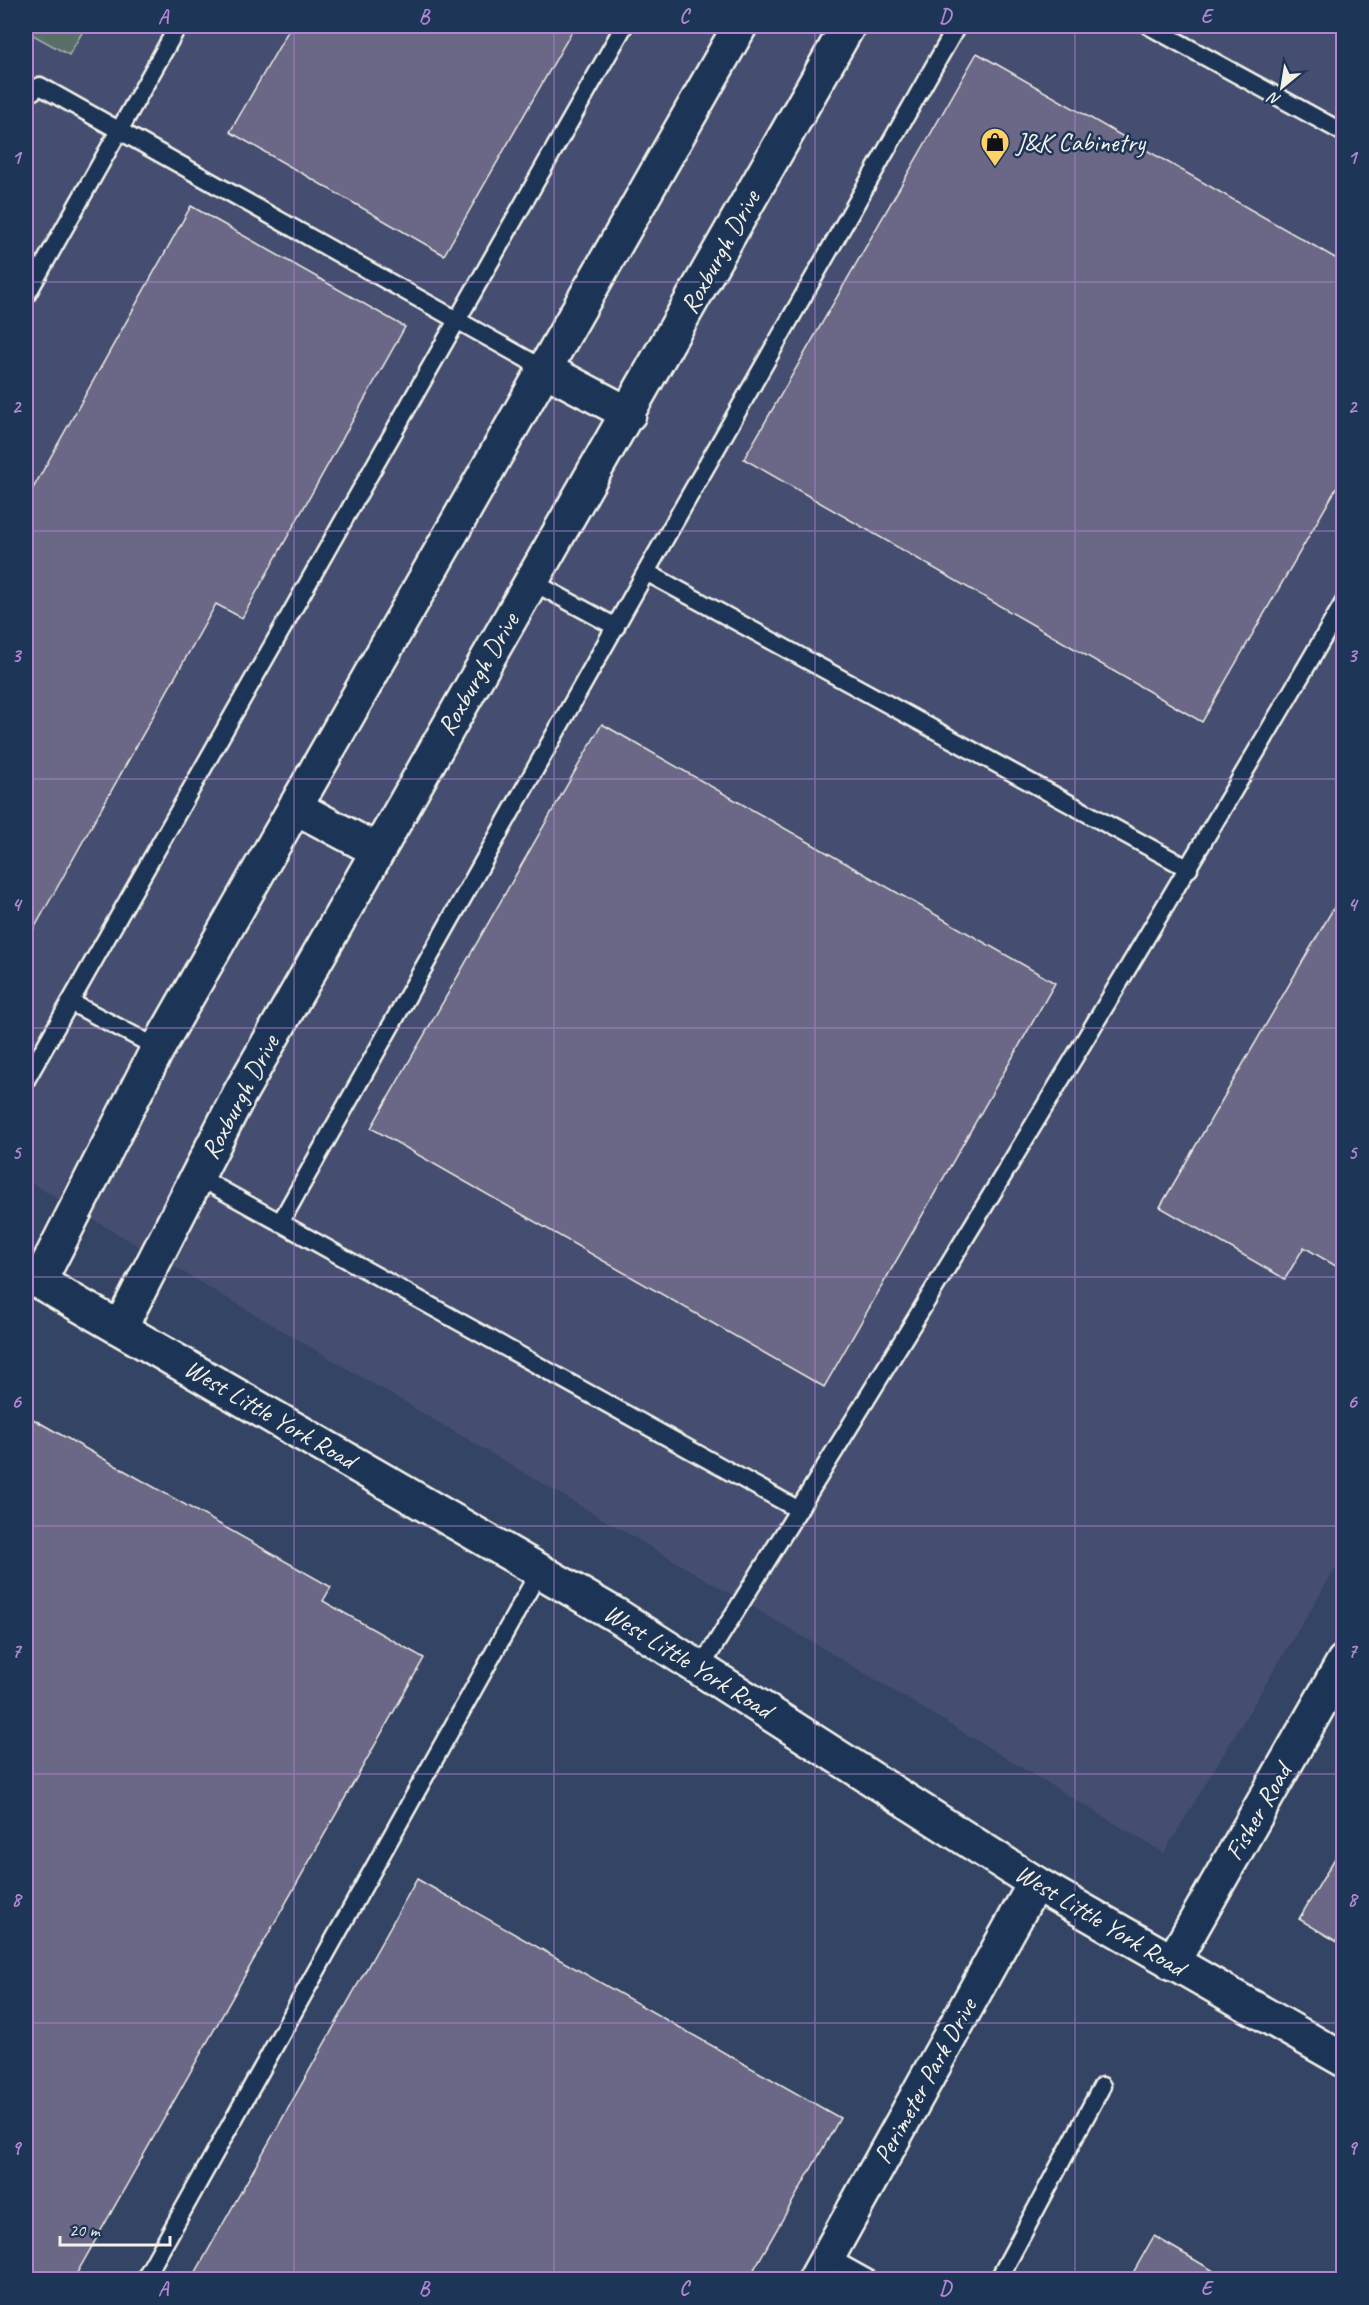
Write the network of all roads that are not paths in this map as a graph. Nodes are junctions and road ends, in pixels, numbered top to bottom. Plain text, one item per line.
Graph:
1 (178, 26) edge
2 (624, 26) edge
3 (740, 26) edge
4 (848, 26) edge
5 (957, 26) edge
6 (1149, 26) edge
7 (26, 96) edge
8 (120, 130) junction
9 (1344, 133) edge
10 (26, 296) edge
11 (456, 322) junction
12 (546, 370) junction
13 (628, 414) junction
14 (646, 572) junction
15 (531, 581) junction
16 (1344, 602) edge
17 (616, 627) junction
18 (295, 807) junction
19 (378, 851) junction
20 (1189, 869) junction
21 (69, 1002) junction
22 (158, 1048) junction
23 (26, 1080) edge
24 (198, 1177) junction
25 (280, 1222) junction
26 (32, 1278) edge
27 (120, 1328) junction
28 (799, 1510) junction
29 (540, 1570) junction
30 (1344, 1661) edge
31 (701, 1667) junction
32 (1035, 1883) junction
33 (1172, 1963) junction
34 (1344, 2060) edge
35 (1102, 2086) dead end
36 (821, 2268) edge
37 (144, 2280) edge
38 (870, 2280) edge
39 (998, 2280) edge

1 - 8 lane
2 - 11 lane
3 - 12 street
4 - 13 street, Roxburgh Drive
5 - 14 lane
6 - 9 lane
7 - 8 lane
8 - 10 lane
8 - 11 lane
11 - 12 lane
11 - 21 lane
12 - 13 street
12 - 18 street
13 - 15 street, Roxburgh Drive
14 - 17 lane
14 - 20 lane
15 - 17 lane
15 - 19 street, Roxburgh Drive
16 - 20 lane
17 - 25 lane
18 - 19 street
18 - 22 street
19 - 24 street, Roxburgh Drive
20 - 28 lane
21 - 22 lane
21 - 23 lane
22 - 26 street
24 - 25 lane
24 - 27 street, Roxburgh Drive
25 - 28 lane
26 - 27 street, West Little York Road
27 - 29 street, West Little York Road
28 - 31 lane
29 - 31 street, West Little York Road
29 - 37 lane
30 - 33 street, Fisher Road
31 - 32 street, West Little York Road
32 - 33 street, West Little York Road
32 - 36 street, Perimeter Park Drive
33 - 34 street, West Little York Road
35 - 39 lane
36 - 38 lane

